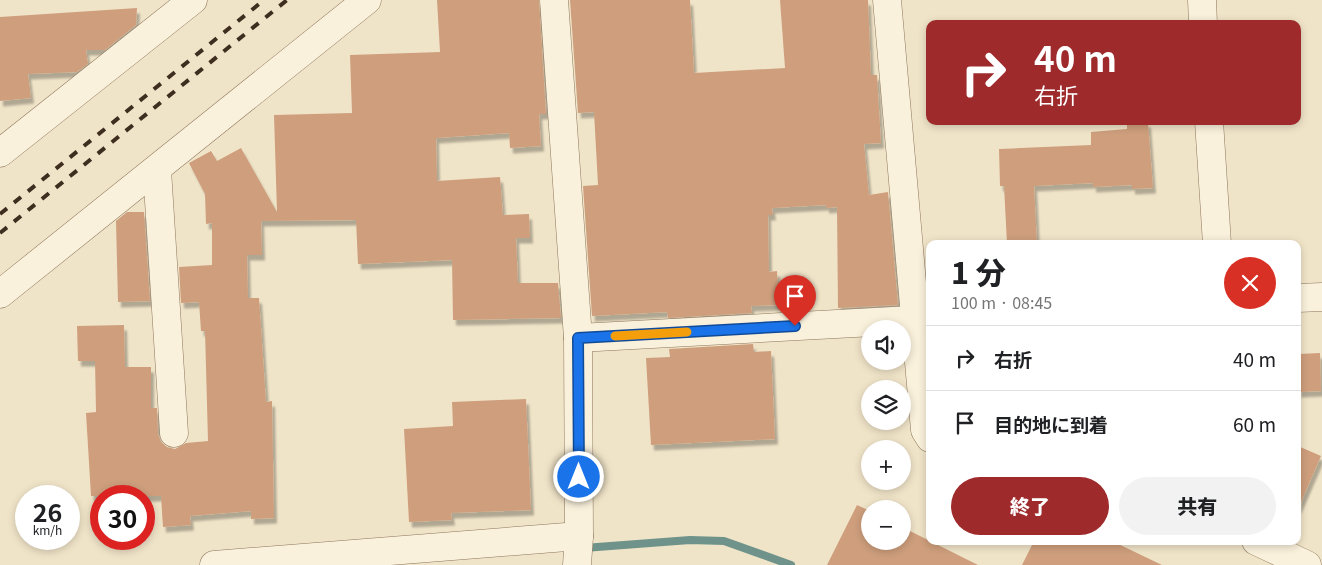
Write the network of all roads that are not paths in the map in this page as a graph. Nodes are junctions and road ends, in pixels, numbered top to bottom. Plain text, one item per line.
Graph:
1 (193, 0) edge
2 (367, 0) edge
3 (554, 0) edge
4 (887, 0) edge
5 (1202, 0) edge
6 (1203, 20) edge
7 (1209, 125) edge
8 (0, 154) edge
9 (157, 170) junction
10 (1217, 240) edge
11 (0, 294) edge
12 (1322, 297) edge
13 (1301, 298) edge
14 (922, 320) edge
15 (578, 338) junction
16 (926, 432) edge
17 (174, 433) dead end
18 (1264, 545) edge
19 (578, 553) edge
20 (214, 565) edge
21 (1306, 565) edge

1 - 8 street
2 - 9 street
3 - 15 street
4 - 14 street
5 - 6 street
7 - 10 street
9 - 11 street
9 - 17 street
12 - 13 street
14 - 15 street
14 - 16 street
15 - 19 street
18 - 21 street
19 - 20 street

